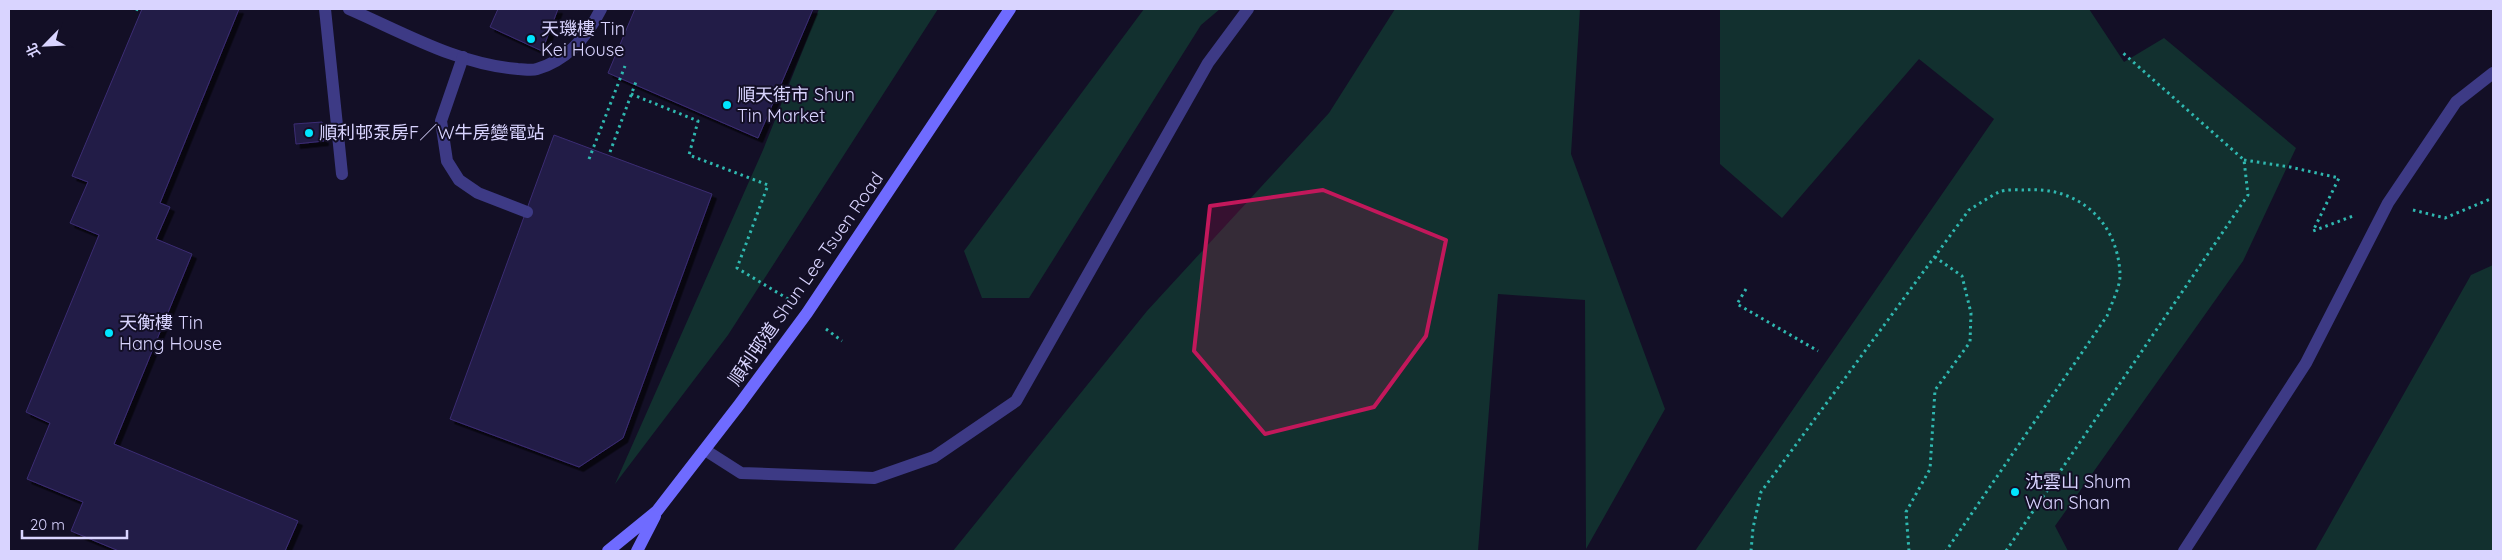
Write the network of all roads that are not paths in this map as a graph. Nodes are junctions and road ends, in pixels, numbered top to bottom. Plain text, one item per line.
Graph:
1 (325, 9) edge
2 (349, 9) edge
3 (602, 9) edge
4 (1010, 9) edge
5 (1248, 9) edge
6 (463, 57) junction
7 (2493, 74) edge
8 (342, 174) dead end
9 (526, 212) dead end
10 (705, 450) junction
11 (657, 511) junction
12 (608, 551) edge
13 (637, 551) edge
14 (2184, 551) edge

1 - 8 lane
2 - 6 lane
3 - 6 lane
4 - 10 main road, 順利邨道 Shun Lee Tsuen Road
5 - 10 lane
6 - 9 lane
7 - 14 lane
10 - 11 main road, 順利邨道 Shun Lee Tsuen Road
11 - 12 main road, 順利邨道 Shun Lee Tsuen Road
11 - 13 main road

